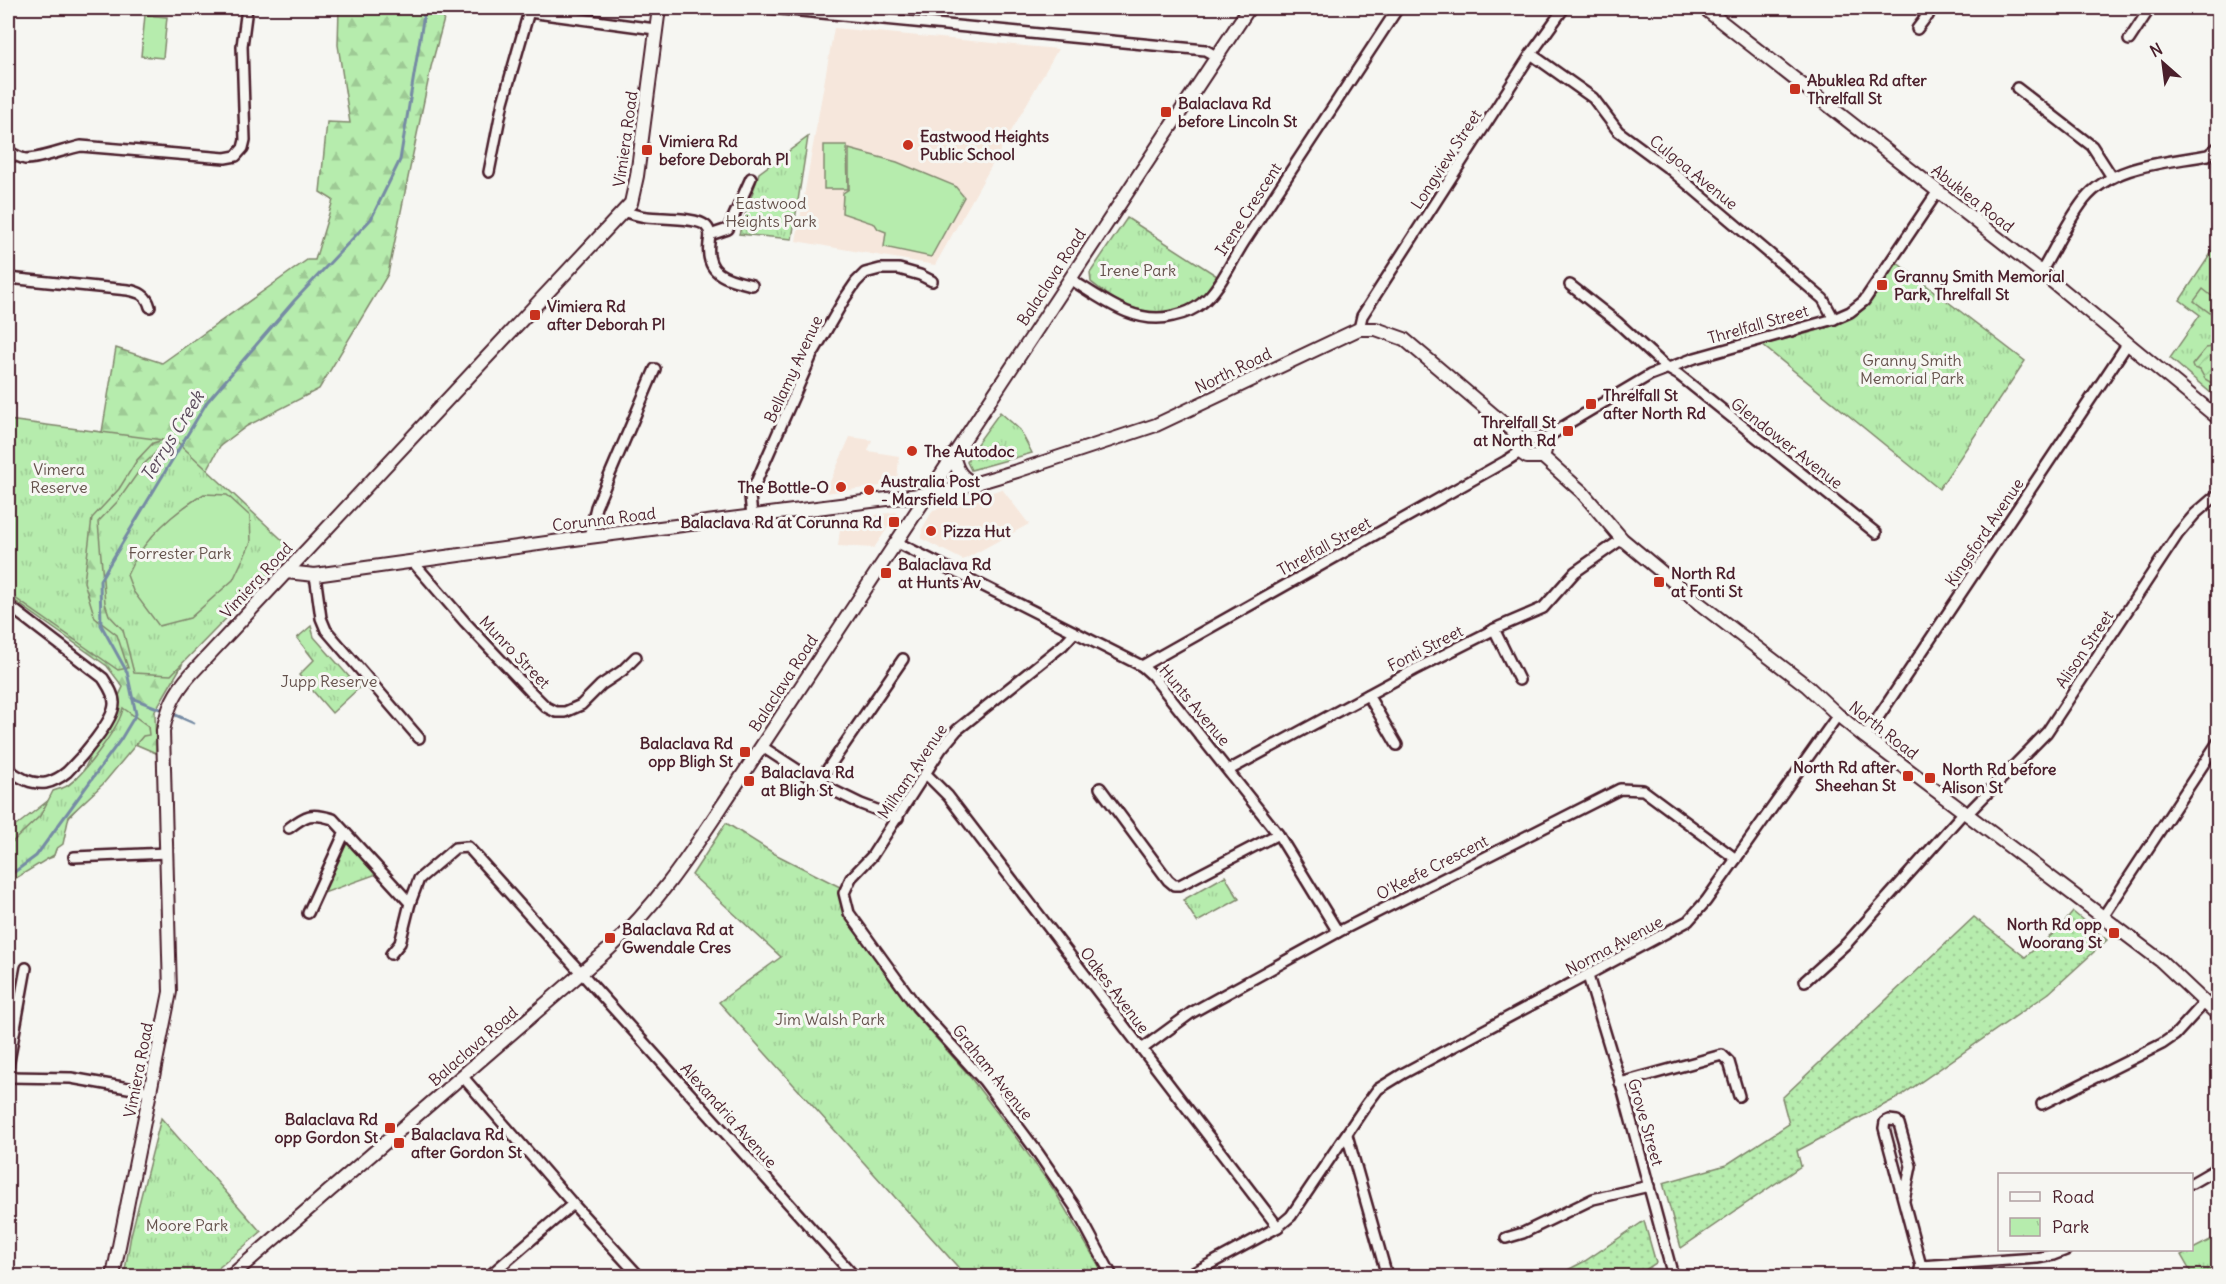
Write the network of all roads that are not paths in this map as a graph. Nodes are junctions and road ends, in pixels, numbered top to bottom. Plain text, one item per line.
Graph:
1 (247, 8) edge
2 (659, 8) edge
3 (770, 8) edge
4 (1249, 8) edge
5 (1398, 8) edge
6 (1564, 8) edge
7 (1704, 8) edge
8 (1918, 8) edge
9 (2150, 8) edge
10 (529, 10) edge
11 (1931, 12) edge
12 (655, 29) junction
13 (1917, 29) dead end
14 (2129, 40) dead end
15 (1532, 54) junction
16 (1216, 56) junction
17 (2017, 88) dead end
18 (2218, 147) edge
19 (8, 151) edge
20 (489, 172) dead end
21 (2112, 177) junction
22 (751, 178) dead end
23 (1938, 191) junction
24 (625, 212) junction
25 (710, 235) junction
26 (2041, 272) junction
27 (8, 278) edge
28 (1070, 279) junction
29 (932, 281) dead end
30 (752, 285) dead end
31 (1569, 285) dead end
32 (150, 307) dead end
33 (1834, 319) junction
34 (1359, 329) junction
35 (2128, 343) junction
36 (1666, 368) junction
37 (655, 369) dead end
38 (2218, 418) edge
39 (1544, 440) junction
40 (1521, 445) junction
41 (953, 455) junction
42 (1543, 457) junction
43 (977, 484) junction
44 (928, 494) junction
45 (2218, 494) edge
46 (752, 516) junction
47 (1876, 533) dead end
48 (589, 537) junction
49 (1622, 539) junction
50 (896, 542) junction
51 (413, 562) junction
52 (286, 572) junction
53 (315, 575) junction
54 (8, 605) edge
55 (1494, 629) junction
56 (1074, 633) junction
57 (636, 657) dead end
58 (903, 658) dead end
59 (1142, 666) junction
60 (1519, 680) dead end
61 (1368, 695) junction
62 (1838, 715) junction
63 (1865, 737) junction
64 (419, 738) dead end
65 (2218, 742) edge
66 (1397, 745) dead end
67 (761, 746) junction
68 (8, 769) edge
69 (1229, 770) junction
70 (926, 774) junction
71 (818, 783) junction
72 (1100, 788) dead end
73 (1965, 813) junction
74 (898, 818) junction
75 (289, 828) dead end
76 (345, 832) junction
77 (1278, 834) junction
78 (166, 853) junction
79 (74, 857) dead end
80 (1736, 859) junction
81 (844, 893) joint
82 (410, 903) junction
83 (308, 913) dead end
84 (2103, 917) junction
85 (1338, 932) junction
86 (391, 954) dead end
87 (26, 968) dead end
88 (582, 973) junction
89 (1588, 976) junction
90 (1805, 981) dead end
91 (2213, 1006) edge
92 (1142, 1049) junction
93 (8, 1067) edge
94 (8, 1077) edge
95 (463, 1077) junction
96 (1620, 1083) junction
97 (151, 1092) junction
98 (1739, 1096) dead end
99 (2042, 1104) dead end
100 (1347, 1135) junction
101 (2218, 1168) edge
102 (2193, 1182) edge
103 (1649, 1186) junction
104 (1904, 1200) junction
105 (573, 1204) junction
106 (1278, 1227) junction
107 (1506, 1238) dead end
108 (2063, 1251) edge
109 (1922, 1266) junction
110 (113, 1276) edge
111 (231, 1276) edge
112 (489, 1276) edge
113 (639, 1276) edge
114 (854, 1276) edge
115 (1112, 1276) edge
116 (1188, 1276) edge
117 (1387, 1276) edge
118 (1673, 1276) edge
119 (1918, 1276) edge

1 - 19 street
2 - 12 street, Vimiera Road
3 - 16 street
4 - 16 street, Balaclava Road
5 - 28 street, Irene Crescent
6 - 15 street, Longview Street
7 - 23 street, Abuklea Road
8 - 11 street
9 - 14 street
10 - 12 street
10 - 20 street
11 - 13 street
12 - 24 street, Vimiera Road
15 - 33 street, Culgoa Avenue
15 - 34 street, Longview Street
16 - 28 street, Balaclava Road
17 - 21 street
18 - 21 street
21 - 26 street
22 - 25 street
23 - 26 street, Abuklea Road
23 - 33 street, Threlfall Street
24 - 25 street
24 - 52 street, Vimiera Road
25 - 30 street
26 - 35 street, Abuklea Road
27 - 32 street
28 - 41 street, Balaclava Road
29 - 46 street, Bellamy Avenue
31 - 36 street, Glendower Avenue
33 - 36 street, Threlfall Street
34 - 40 street
34 - 43 street, North Road
35 - 38 street, Abuklea Road
35 - 63 street, Kingsford Avenue
36 - 39 street, Threlfall Street
36 - 47 street, Glendower Avenue
37 - 48 street
39 - 40 street
39 - 42 street
40 - 42 street
40 - 59 street, Threlfall Street
41 - 43 street
41 - 44 street, Balaclava Road
42 - 49 street, North Road
43 - 44 street, North Road
44 - 46 street, Corunna Road
44 - 50 street, Balaclava Road
45 - 73 street, Alison Street
46 - 48 street, Corunna Road
48 - 51 street, Corunna Road
49 - 55 street, Fonti Street
49 - 62 street, North Road
50 - 56 street, Hunts Avenue
50 - 67 street, Balaclava Road
51 - 53 street, Corunna Road
51 - 57 street, Munro Street
52 - 53 street, Corunna Road
52 - 78 street, Vimiera Road
53 - 64 street
54 - 68 street
55 - 60 street
55 - 61 street, Fonti Street
56 - 59 street, Hunts Avenue
56 - 70 street, Milham Avenue
58 - 71 street
59 - 69 street, Hunts Avenue
61 - 66 street
61 - 69 street, Fonti Street
62 - 63 street, North Road
62 - 80 street, Norma Avenue
63 - 73 street, North Road
65 - 84 street
67 - 71 street
67 - 88 street, Balaclava Road
69 - 77 street, Hunts Avenue
70 - 74 street, Milham Avenue
70 - 92 street, Oakes Avenue
71 - 74 street
72 - 77 street
73 - 84 street, North Road
73 - 90 street, Alison Street
74 - 81 street, Milham Avenue
75 - 76 street
76 - 82 street
76 - 83 street
77 - 85 street, Hunts Avenue
78 - 79 street
78 - 97 street, Vimiera Road
80 - 85 street, O'Keefe Crescent
80 - 89 street, Norma Avenue
81 - 115 street, Graham Avenue
82 - 86 street
82 - 88 street, Alexandria Avenue
84 - 91 street, North Road
85 - 92 street, O'Keefe Crescent
87 - 93 street
88 - 95 street, Balaclava Road
88 - 114 street, Alexandria Avenue
89 - 96 street, Grove Street
89 - 100 street, Norma Avenue
91 - 99 street
92 - 106 street, Oakes Avenue
94 - 97 street
95 - 105 street
95 - 111 street, Balaclava Road
96 - 98 street
96 - 103 street, Grove Street
97 - 110 street, Vimiera Road
100 - 106 street, Norma Avenue
100 - 117 street
101 - 102 street
103 - 107 street
103 - 118 street, Grove Street
104 - 104 street
104 - 109 street
105 - 112 street
105 - 113 street
106 - 116 street, Norma Avenue
108 - 109 street
109 - 119 street

